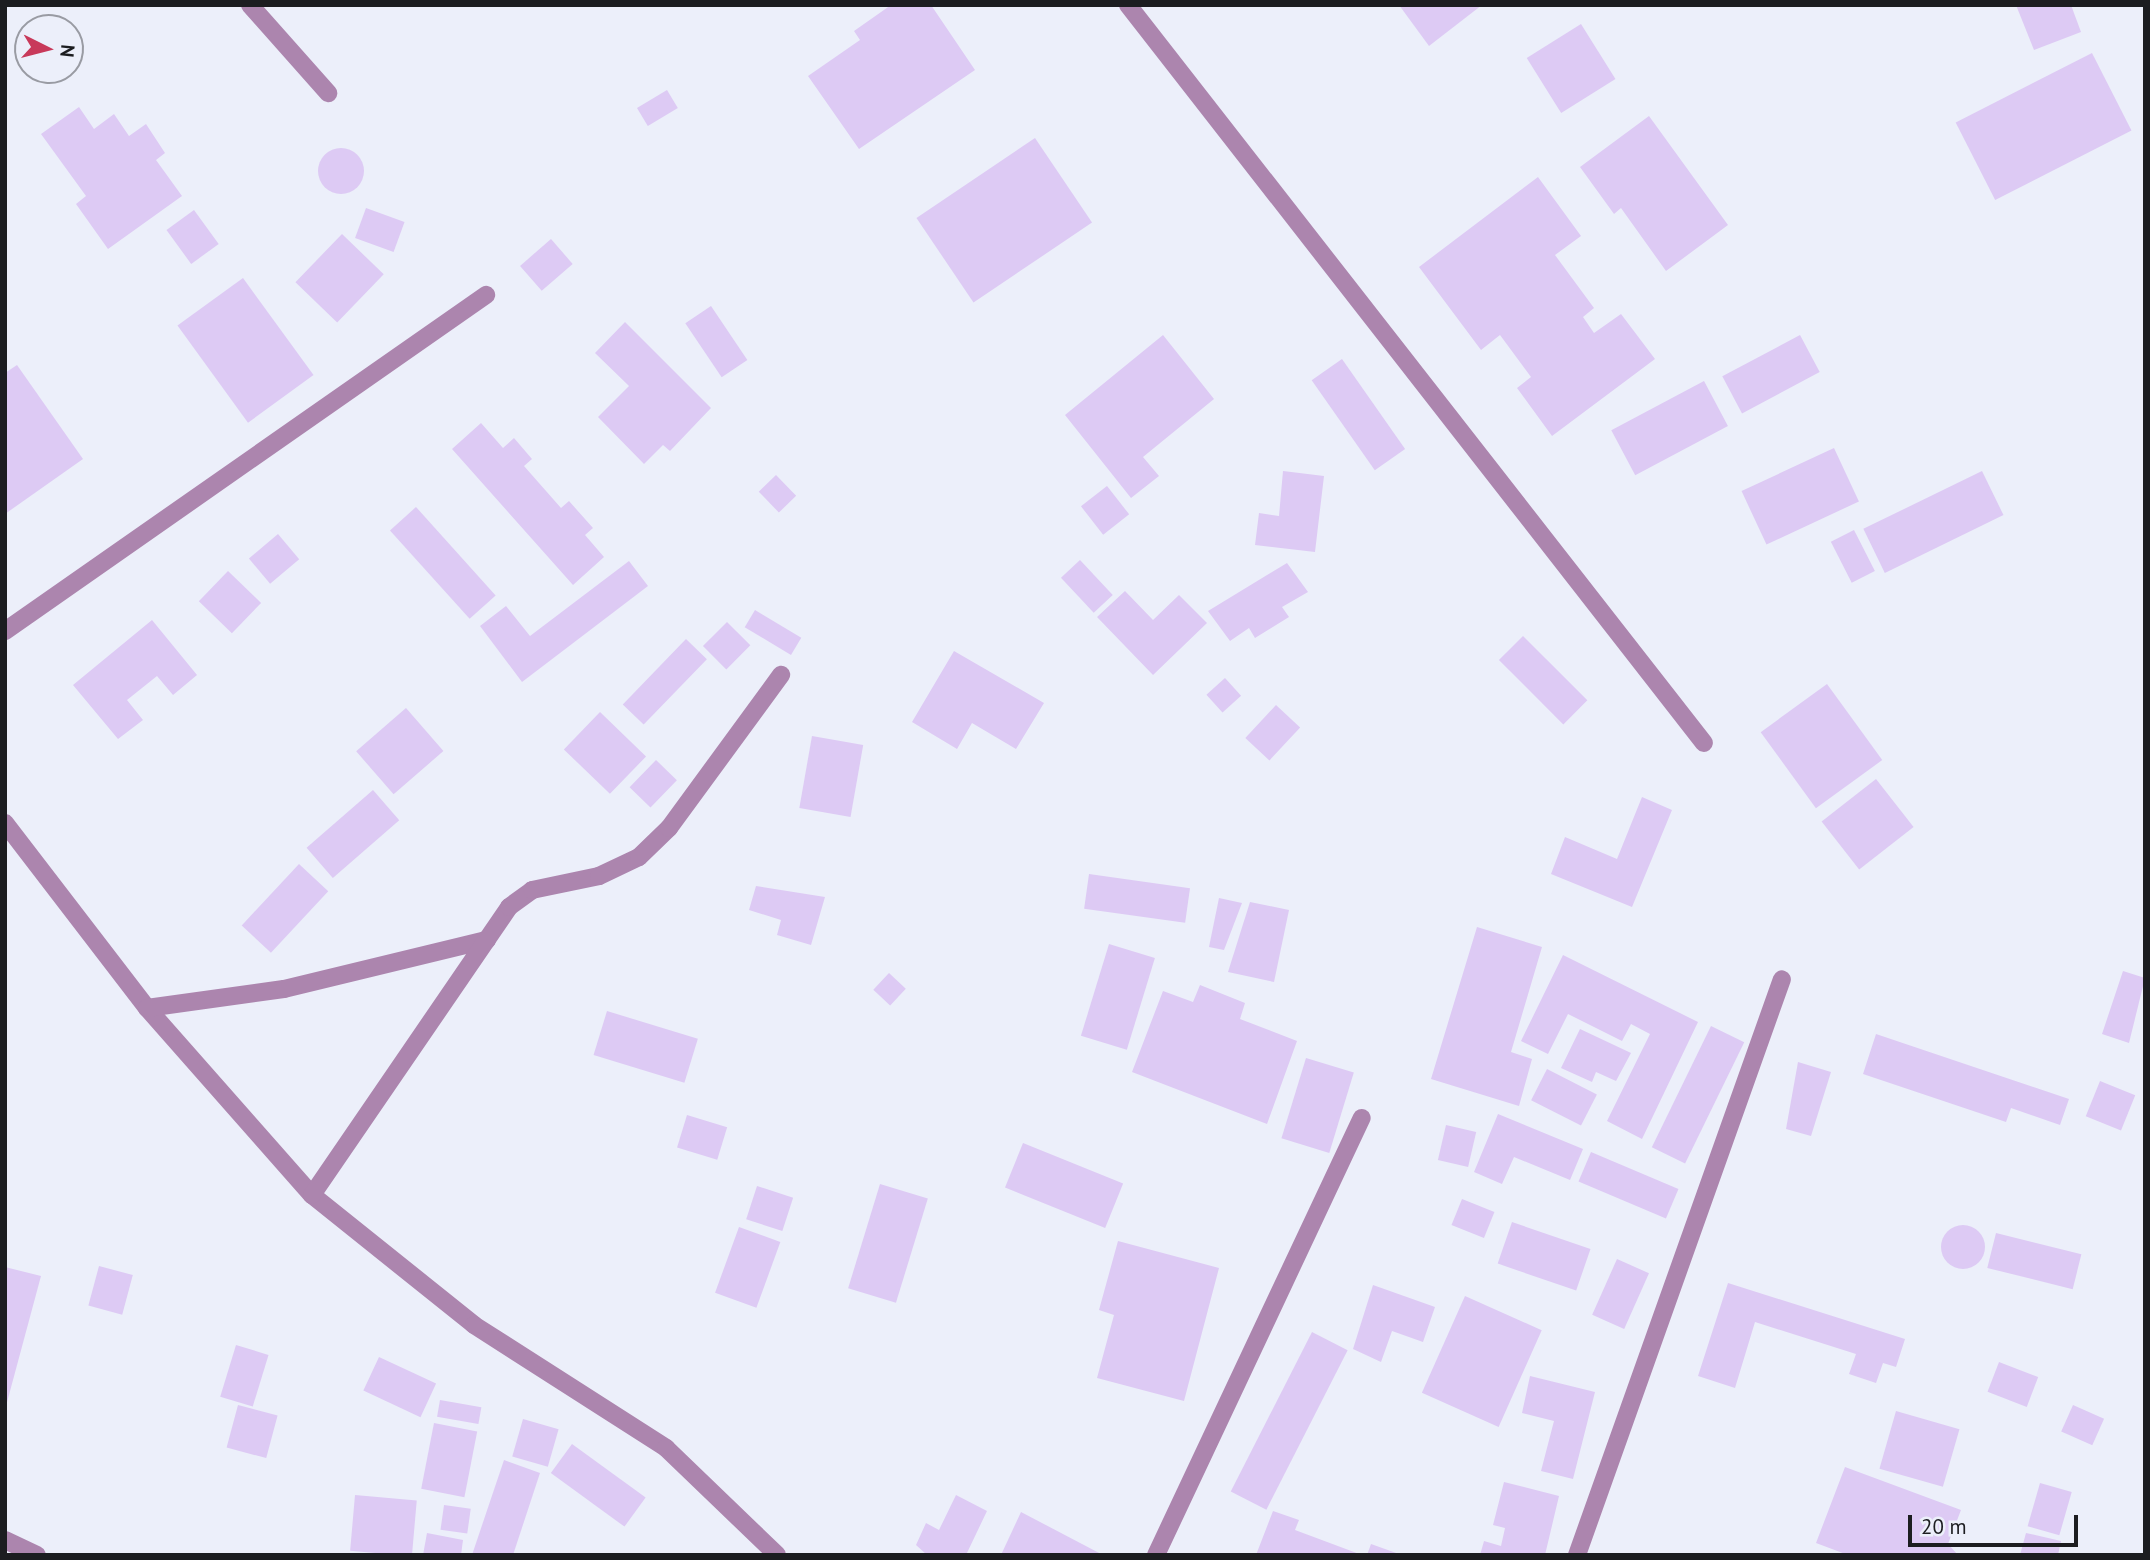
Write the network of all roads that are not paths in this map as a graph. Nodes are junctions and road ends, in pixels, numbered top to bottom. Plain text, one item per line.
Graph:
1 (250, 5) edge
2 (1128, 5) edge
3 (328, 93) dead end
4 (486, 295) dead end
5 (5, 631) edge
6 (782, 675) dead end
7 (1704, 743) dead end
8 (5, 823) edge
9 (487, 940) junction
10 (1782, 979) dead end
11 (148, 1009) junction
12 (1362, 1118) dead end
13 (312, 1195) junction
14 (5, 1540) edge
15 (37, 1555) edge
16 (777, 1555) edge
17 (1156, 1555) edge
18 (1577, 1555) edge

1 - 3 street
2 - 7 street
4 - 5 street
6 - 9 street
8 - 11 street
9 - 11 street
9 - 13 street
10 - 18 street
11 - 13 street
12 - 17 street
13 - 16 street
14 - 15 street

